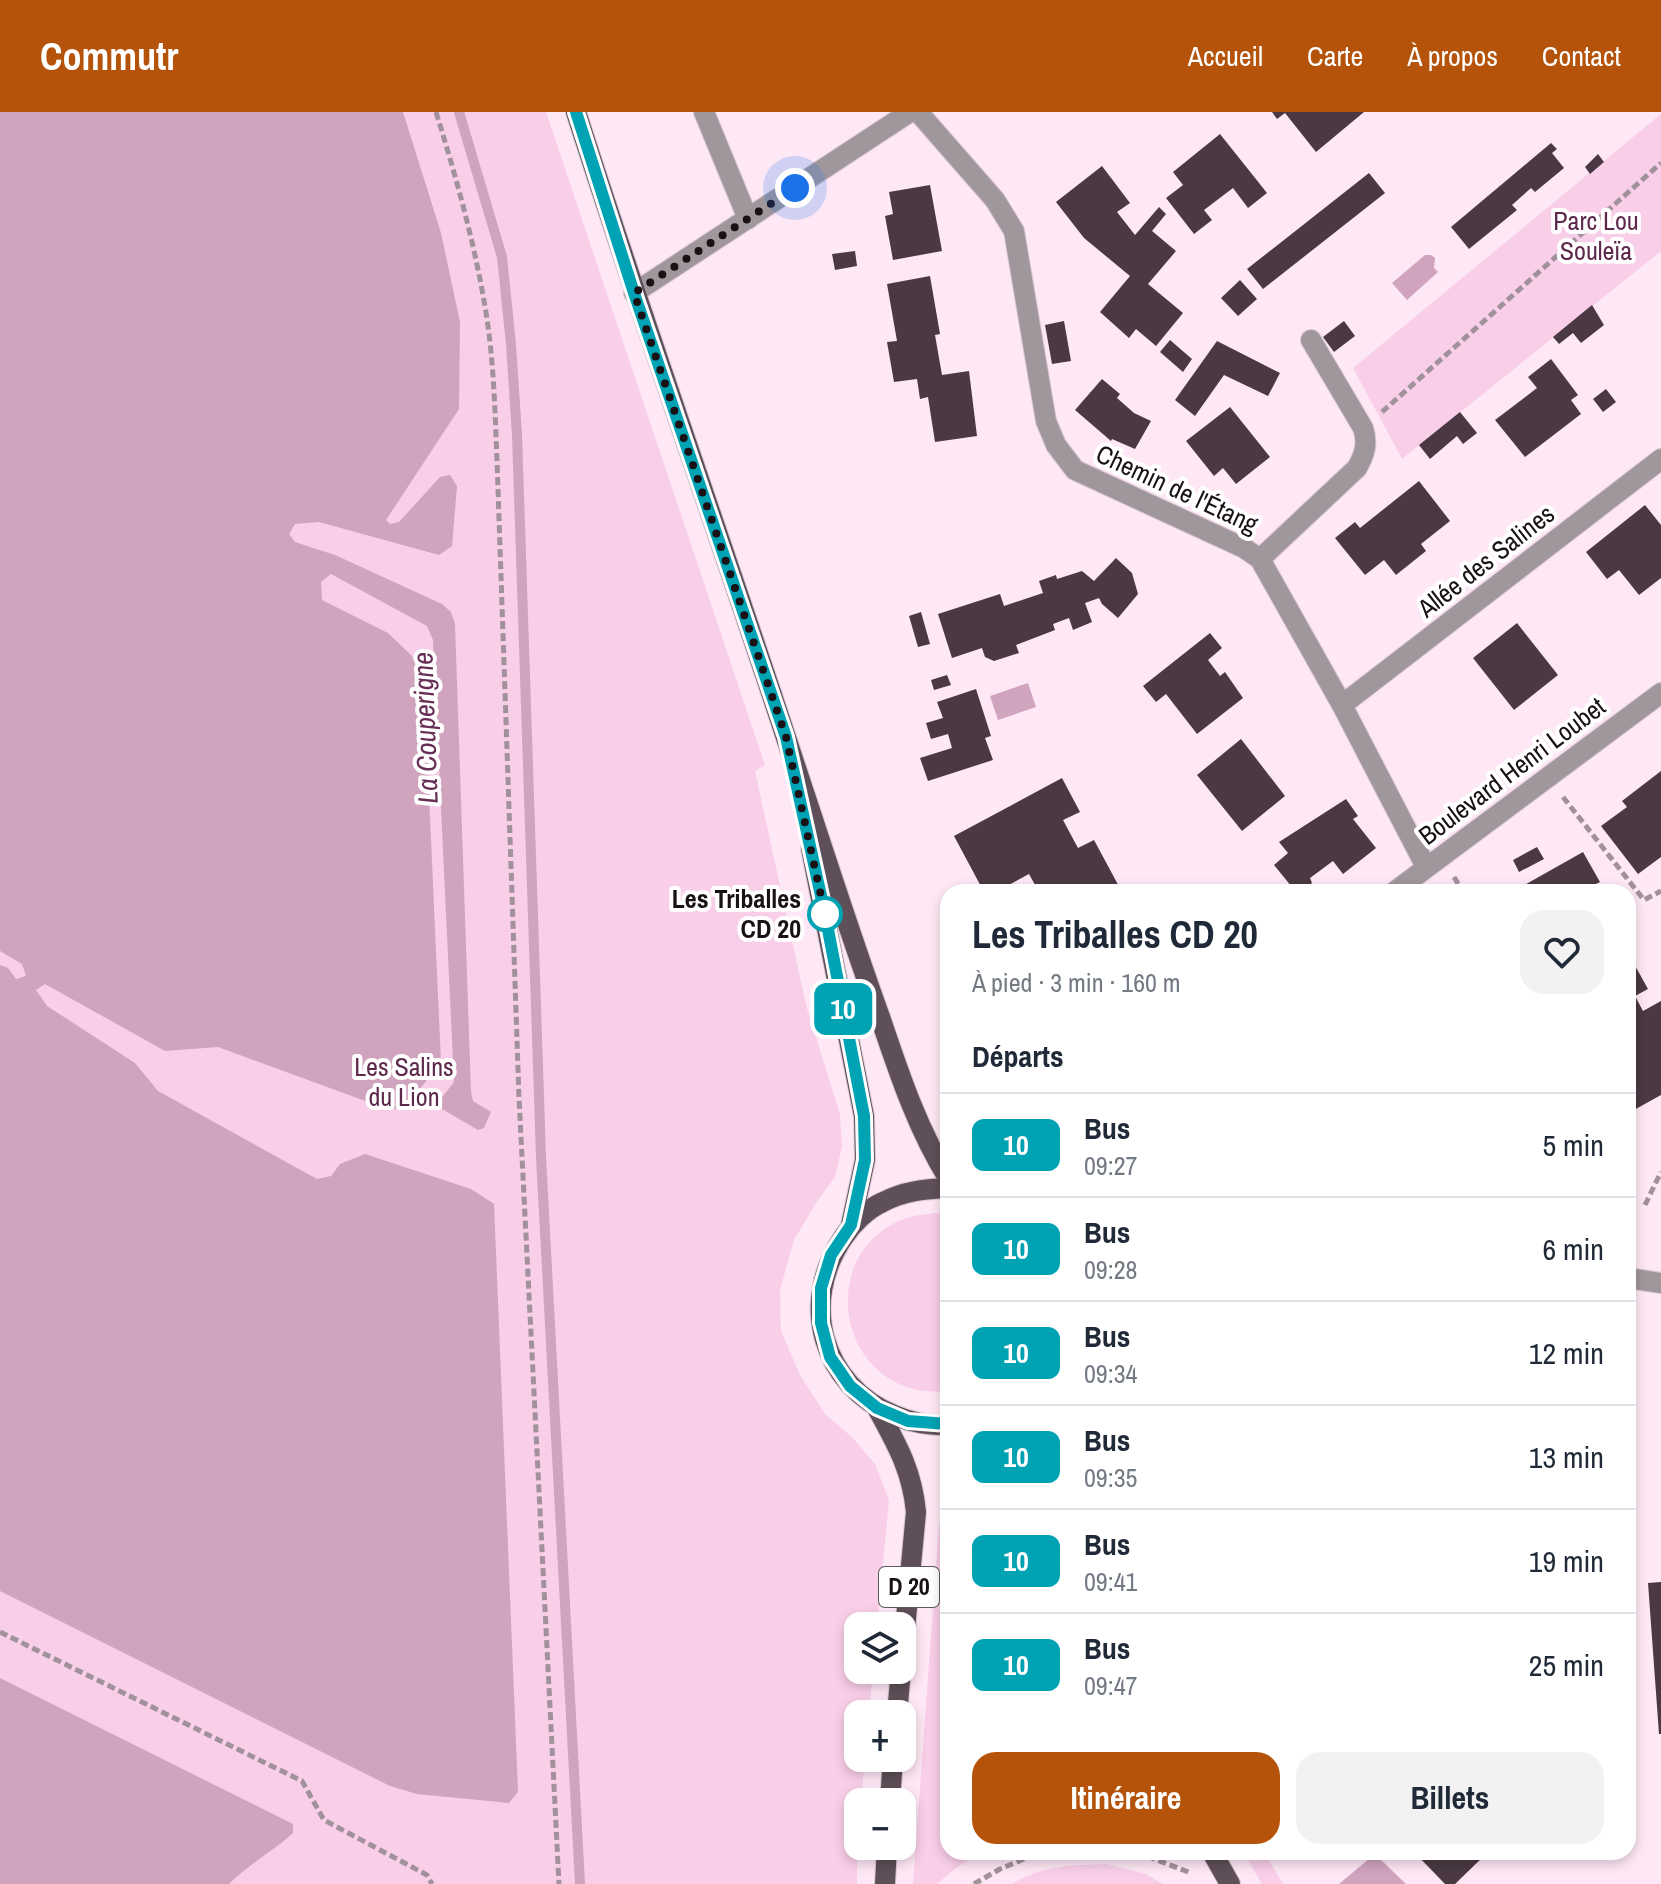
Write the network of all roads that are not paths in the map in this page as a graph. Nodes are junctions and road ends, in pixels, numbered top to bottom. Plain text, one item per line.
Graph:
1 (576, 112) edge
2 (704, 112) edge
3 (910, 112) edge
4 (918, 112) edge
5 (748, 219) junction
6 (634, 293) junction
7 (1311, 340) dead end
8 (1661, 459) edge
9 (1260, 559) junction
10 (1661, 693) edge
11 (1342, 705) junction
12 (786, 737) junction
13 (1426, 867) junction
14 (1404, 884) edge
15 (940, 1162) edge
16 (940, 1188) edge
17 (851, 1225) junction
18 (1636, 1279) edge
19 (1661, 1283) edge
20 (877, 1408) junction
21 (940, 1423) edge
22 (907, 1612) edge
23 (886, 1860) edge
24 (1216, 1860) edge
25 (885, 1884) edge
26 (1230, 1884) edge

1 - 6 main road
2 - 5 street
3 - 5 street
4 - 9 street, Chemin de l'Étang
5 - 6 street
6 - 12 main road
7 - 9 street
8 - 11 street, Allée des Salines
9 - 11 street, Chemin de l'Étang
10 - 13 street, Boulevard Henri Loubet
11 - 13 street, Chemin de l'Étang
12 - 15 main road
12 - 17 main road
13 - 14 street, Boulevard Henri Loubet
16 - 17 main road
17 - 20 main road
18 - 19 street
20 - 21 main road
20 - 22 main road, D 20
23 - 25 main road
24 - 26 main road

